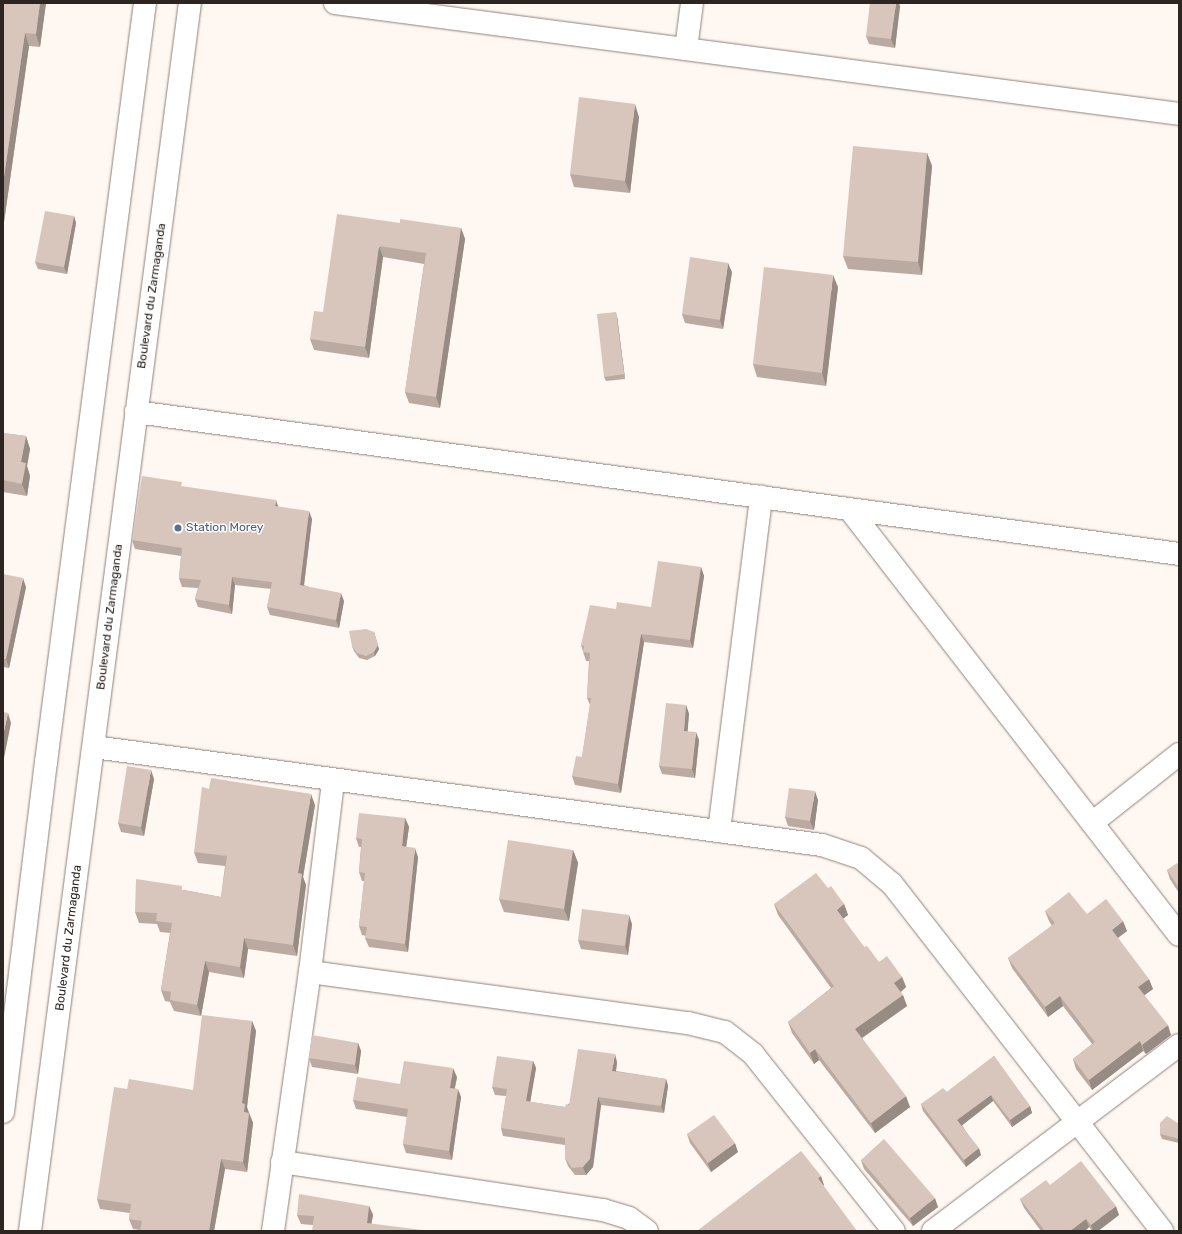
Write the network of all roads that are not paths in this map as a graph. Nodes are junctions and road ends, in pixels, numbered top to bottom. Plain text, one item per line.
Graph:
1 (145, 3) edge
2 (190, 3) edge
3 (335, 3) edge
4 (692, 3) edge
5 (686, 49) junction
6 (1179, 114) edge
7 (136, 412) junction
8 (761, 497) junction
9 (850, 510) junction
10 (1179, 554) edge
11 (94, 747) junction
12 (1179, 754) edge
13 (334, 780) junction
14 (1092, 823) junction
15 (719, 831) junction
16 (1179, 935) edge
17 (310, 972) junction
18 (1179, 1045) edge
19 (3, 1112) edge
20 (1078, 1122) junction
21 (282, 1162) junction
22 (30, 1231) edge
23 (273, 1231) edge
24 (647, 1231) edge
25 (894, 1231) edge
26 (934, 1231) edge
27 (1162, 1231) edge

1 - 19 street
2 - 7 street, Boulevard du Zarmaganda
3 - 5 street
4 - 5 street
5 - 6 street
7 - 8 street
7 - 11 street, Boulevard du Zarmaganda
8 - 9 street
8 - 15 street
9 - 10 street
9 - 14 street
11 - 13 street
11 - 22 street, Boulevard du Zarmaganda
12 - 14 street
13 - 15 street
13 - 17 street
14 - 16 street
15 - 20 street
17 - 21 street
17 - 25 street
18 - 20 street
20 - 26 street
20 - 27 street
21 - 23 street
21 - 24 street

